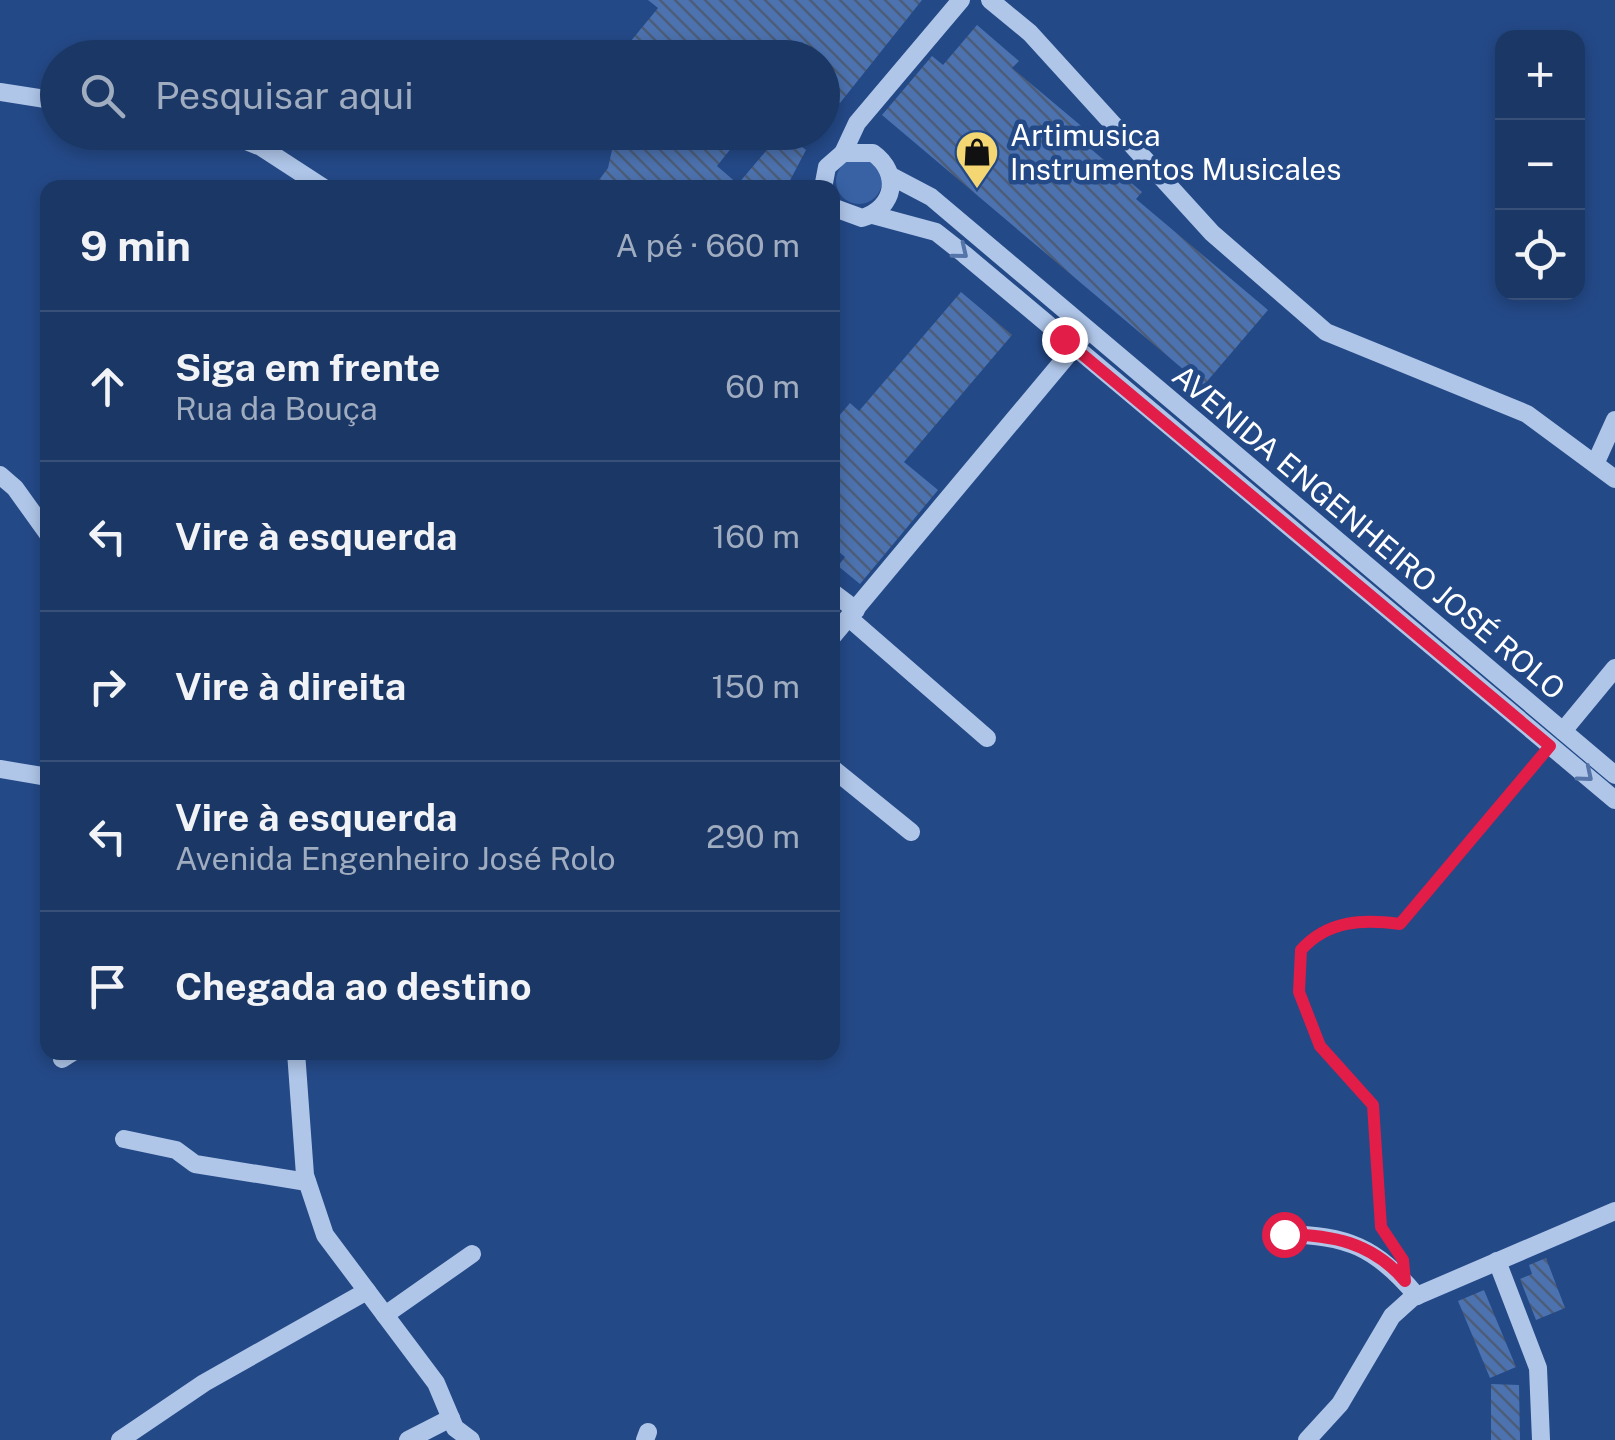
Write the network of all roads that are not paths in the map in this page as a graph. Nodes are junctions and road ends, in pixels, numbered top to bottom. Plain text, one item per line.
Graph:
1 (961, 0) edge
2 (990, 0) edge
3 (0, 92) edge
4 (40, 98) edge
5 (266, 150) edge
6 (843, 152) junction
7 (892, 176) junction
8 (312, 180) edge
9 (825, 180) edge
10 (840, 211) edge
11 (873, 215) junction
12 (1088, 332) junction
13 (1075, 348) junction
14 (1615, 420) edge
15 (1596, 462) junction
16 (0, 475) edge
17 (1615, 479) edge
18 (40, 523) edge
19 (840, 601) edge
20 (852, 614) junction
21 (840, 628) edge
22 (1615, 668) edge
23 (1563, 730) junction
24 (987, 738) dead end
25 (0, 769) edge
26 (840, 774) edge
27 (1615, 775) edge
28 (40, 776) edge
29 (1615, 800) edge
30 (911, 832) dead end
31 (297, 1060) edge
32 (124, 1138) dead end
33 (308, 1182) junction
34 (1615, 1211) edge
35 (1284, 1234) dead end
36 (472, 1254) dead end
37 (1497, 1261) junction
38 (1411, 1288) junction
39 (367, 1291) junction
40 (385, 1315) junction
41 (451, 1418) junction
42 (120, 1440) edge
43 (408, 1440) edge
44 (472, 1440) edge
45 (1307, 1440) edge
46 (1541, 1440) edge

1 - 6 street
2 - 15 street
3 - 4 street
5 - 8 street
6 - 7 street, AVENIDA ENGENHEIRO JOSÉ ROLO
6 - 9 street
7 - 11 street
7 - 12 street, AVENIDA ENGENHEIRO JOSÉ ROLO
10 - 11 street, AVENIDA ENGENHEIRO JOSÉ ROLO
11 -> 13 street, AVENIDA ENGENHEIRO JOSÉ ROLO
12 - 13 street
12 - 23 street, AVENIDA ENGENHEIRO JOSÉ ROLO
13 - 20 street
13 -> 29 street, AVENIDA ENGENHEIRO JOSÉ ROLO
14 - 15 street
15 - 17 street
16 - 18 street
19 - 20 street
20 - 21 street
20 - 24 street
22 - 23 street
23 - 27 street, AVENIDA ENGENHEIRO JOSÉ ROLO
25 - 28 street
26 - 30 street
31 - 33 street
32 - 33 street
33 - 39 street
34 - 37 street
35 - 38 street
36 - 40 street
37 - 38 street
37 - 46 street
38 - 45 street
39 - 40 street
39 - 42 street
40 - 41 street
41 - 43 street
41 - 44 street

